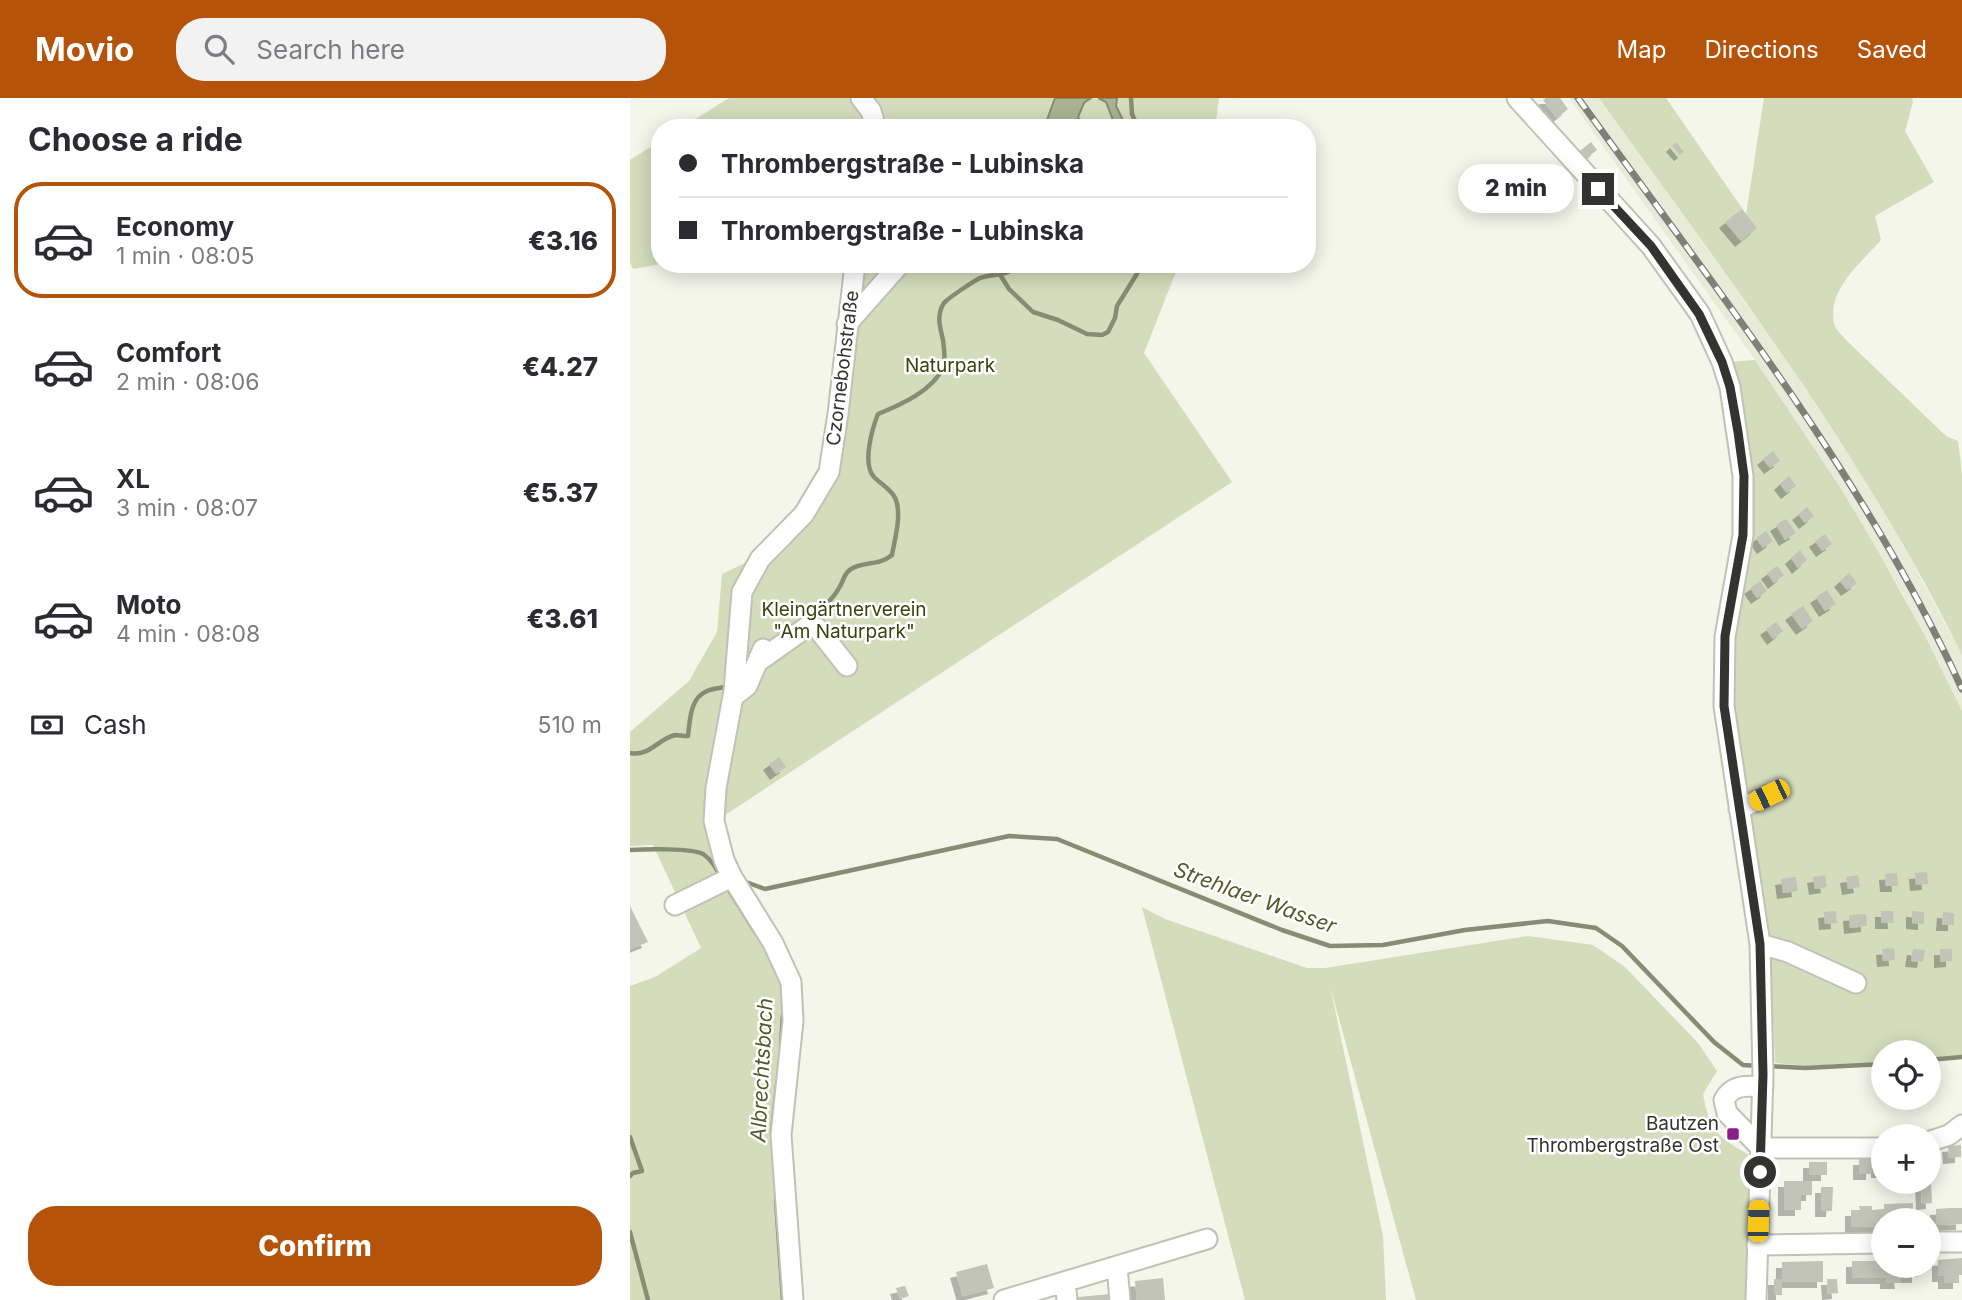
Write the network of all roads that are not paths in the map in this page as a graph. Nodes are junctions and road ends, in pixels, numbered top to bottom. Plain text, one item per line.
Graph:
1 (861, 98) edge
2 (1517, 98) edge
3 (873, 119) edge
4 (853, 273) edge
5 (892, 273) edge
6 (847, 324) junction
7 (847, 666) dead end
8 (734, 690) junction
9 (1769, 795) dead end
10 (1738, 809) junction
11 (727, 880) junction
12 (675, 905) dead end
13 (1760, 944) junction
14 (1856, 983) dead end
15 (1763, 1074) junction
16 (1962, 1125) edge
17 (1941, 1138) edge
18 (1761, 1148) junction
19 (1871, 1148) edge
20 (1208, 1239) dead end
21 (1941, 1242) edge
22 (1962, 1242) edge
23 (1871, 1243) edge
24 (1757, 1245) junction
25 (1117, 1267) junction
26 (1066, 1291) edge
27 (793, 1300) edge
28 (1004, 1300) edge
29 (1120, 1300) edge
30 (1756, 1300) edge

1 - 3 street
2 - 10 street
4 - 6 street, Czornebohstraße
5 - 6 street
6 - 8 street, Czornebohstraße
7 - 8 street
8 - 11 street
9 - 10 street
10 - 13 street
11 - 12 street
11 - 27 street
13 - 14 street
13 - 15 street
15 - 18 street
15 - 18 street
16 - 17 street
18 - 19 street
18 - 24 street
20 - 25 street
21 - 22 street
23 - 24 street
24 - 30 street
25 - 26 street
25 - 29 street
26 - 28 street

